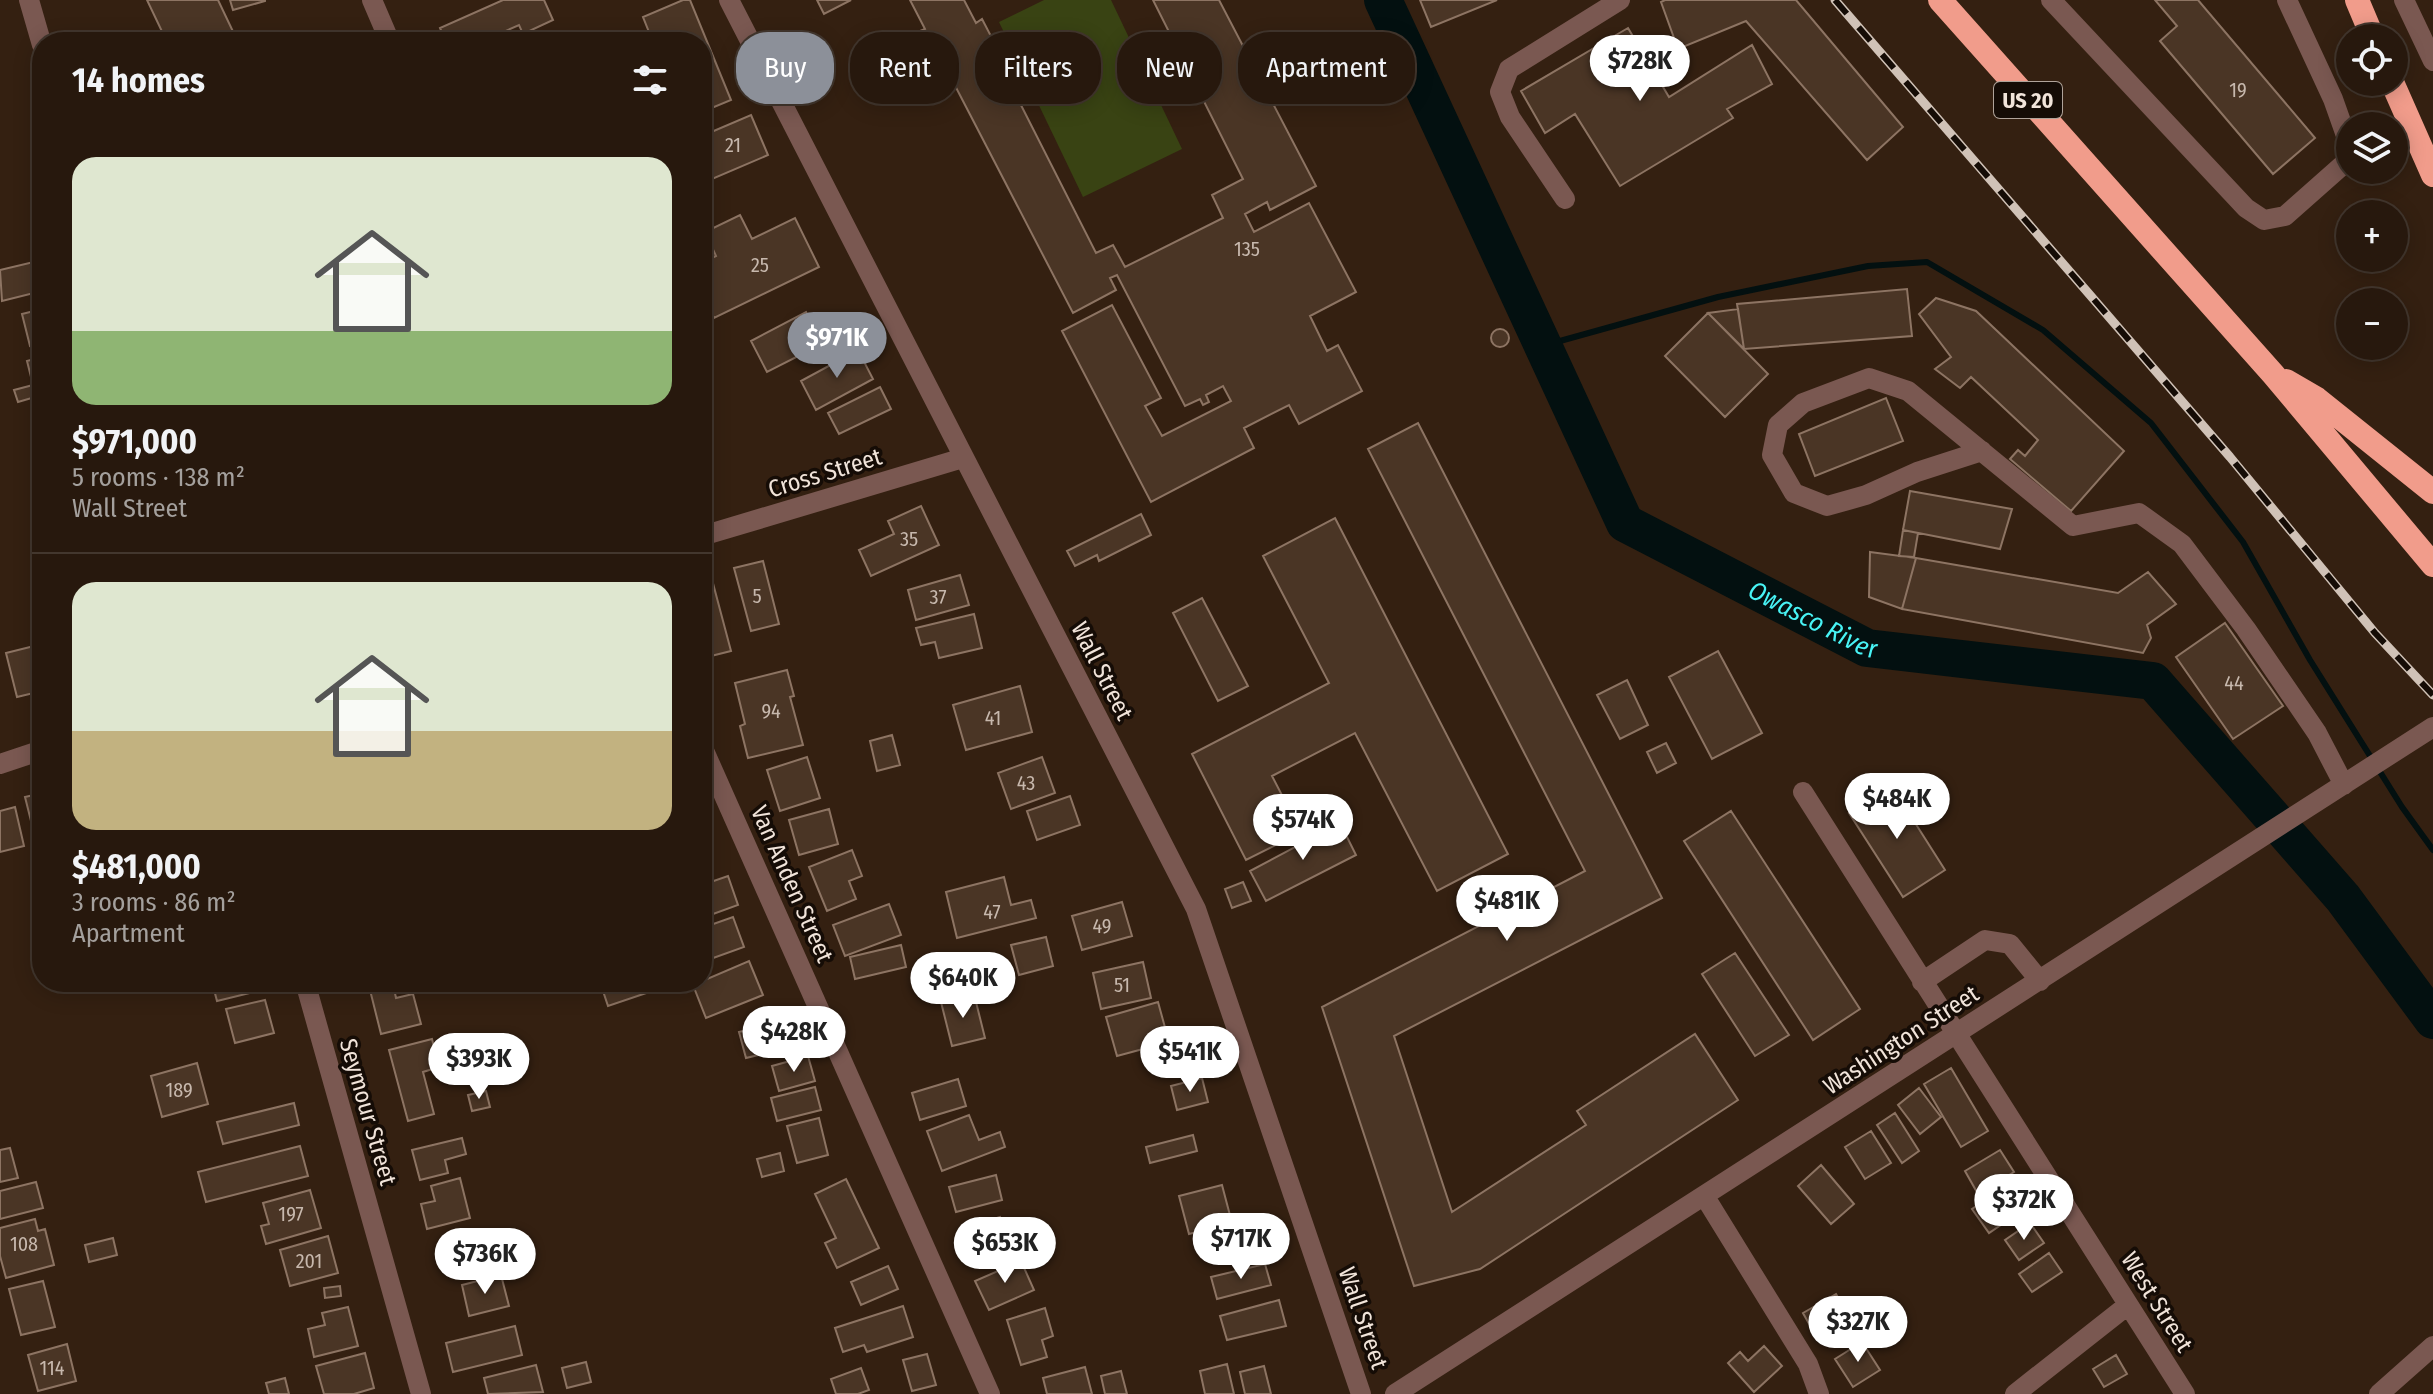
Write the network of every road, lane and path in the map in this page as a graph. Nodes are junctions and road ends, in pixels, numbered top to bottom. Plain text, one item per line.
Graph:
1 (29, 0) edge
2 (372, 0) edge
3 (729, 0) edge
4 (1620, 0) edge
5 (1940, 0) edge
6 (2051, 0) edge
7 (2287, 0) edge
8 (2357, 0) edge
9 (2404, 0) edge
10 (2367, 24) edge
11 (2425, 27) edge
12 (38, 32) edge
13 (386, 32) edge
14 (2433, 61) edge
15 (2398, 96) edge
16 (2433, 175) edge
17 (1565, 199) dead end
18 (2273, 374) junction
19 (1982, 451) junction
20 (963, 458) junction
21 (2433, 492) edge
22 (712, 533) edge
23 (2433, 565) edge
24 (2433, 727) edge
25 (32, 753) edge
26 (0, 764) edge
27 (712, 768) edge
28 (2352, 780) junction
29 (1803, 792) dead end
30 (2040, 981) junction
31 (1922, 982) junction
32 (308, 992) edge
33 (1957, 1035) junction
34 (1705, 1197) junction
35 (2128, 1305) junction
36 (2433, 1346) edge
37 (421, 1394) edge
38 (990, 1394) edge
39 (1361, 1394) edge
40 (1395, 1394) edge
41 (1819, 1394) edge
42 (2015, 1394) edge
43 (2185, 1394) edge
44 (2379, 1394) edge

1 - 12 street
2 - 13 street
3 - 20 street, Wall Street
4 - 17 street
5 - 18 highway, US 20
6 - 7 street
8 - 10 highway
9 - 11 street
11 - 14 street
15 - 16 highway
18 - 21 highway
18 - 23 highway, US 20
19 - 19 street
19 - 28 street
20 - 22 street, Cross Street
20 - 39 street, Wall Street
24 - 28 street, Washington Street
25 - 26 street
27 - 38 street, Van Anden Street
28 - 30 street, Washington Street
29 - 31 street, West Street
30 - 31 street
30 - 33 street, Washington Street
31 - 33 street, West Street
32 - 37 street, Seymour Street
33 - 34 street, Washington Street
33 - 35 street, West Street
34 - 40 street, Washington Street
34 - 41 street
35 - 42 street
35 - 43 street, West Street
36 - 44 street

